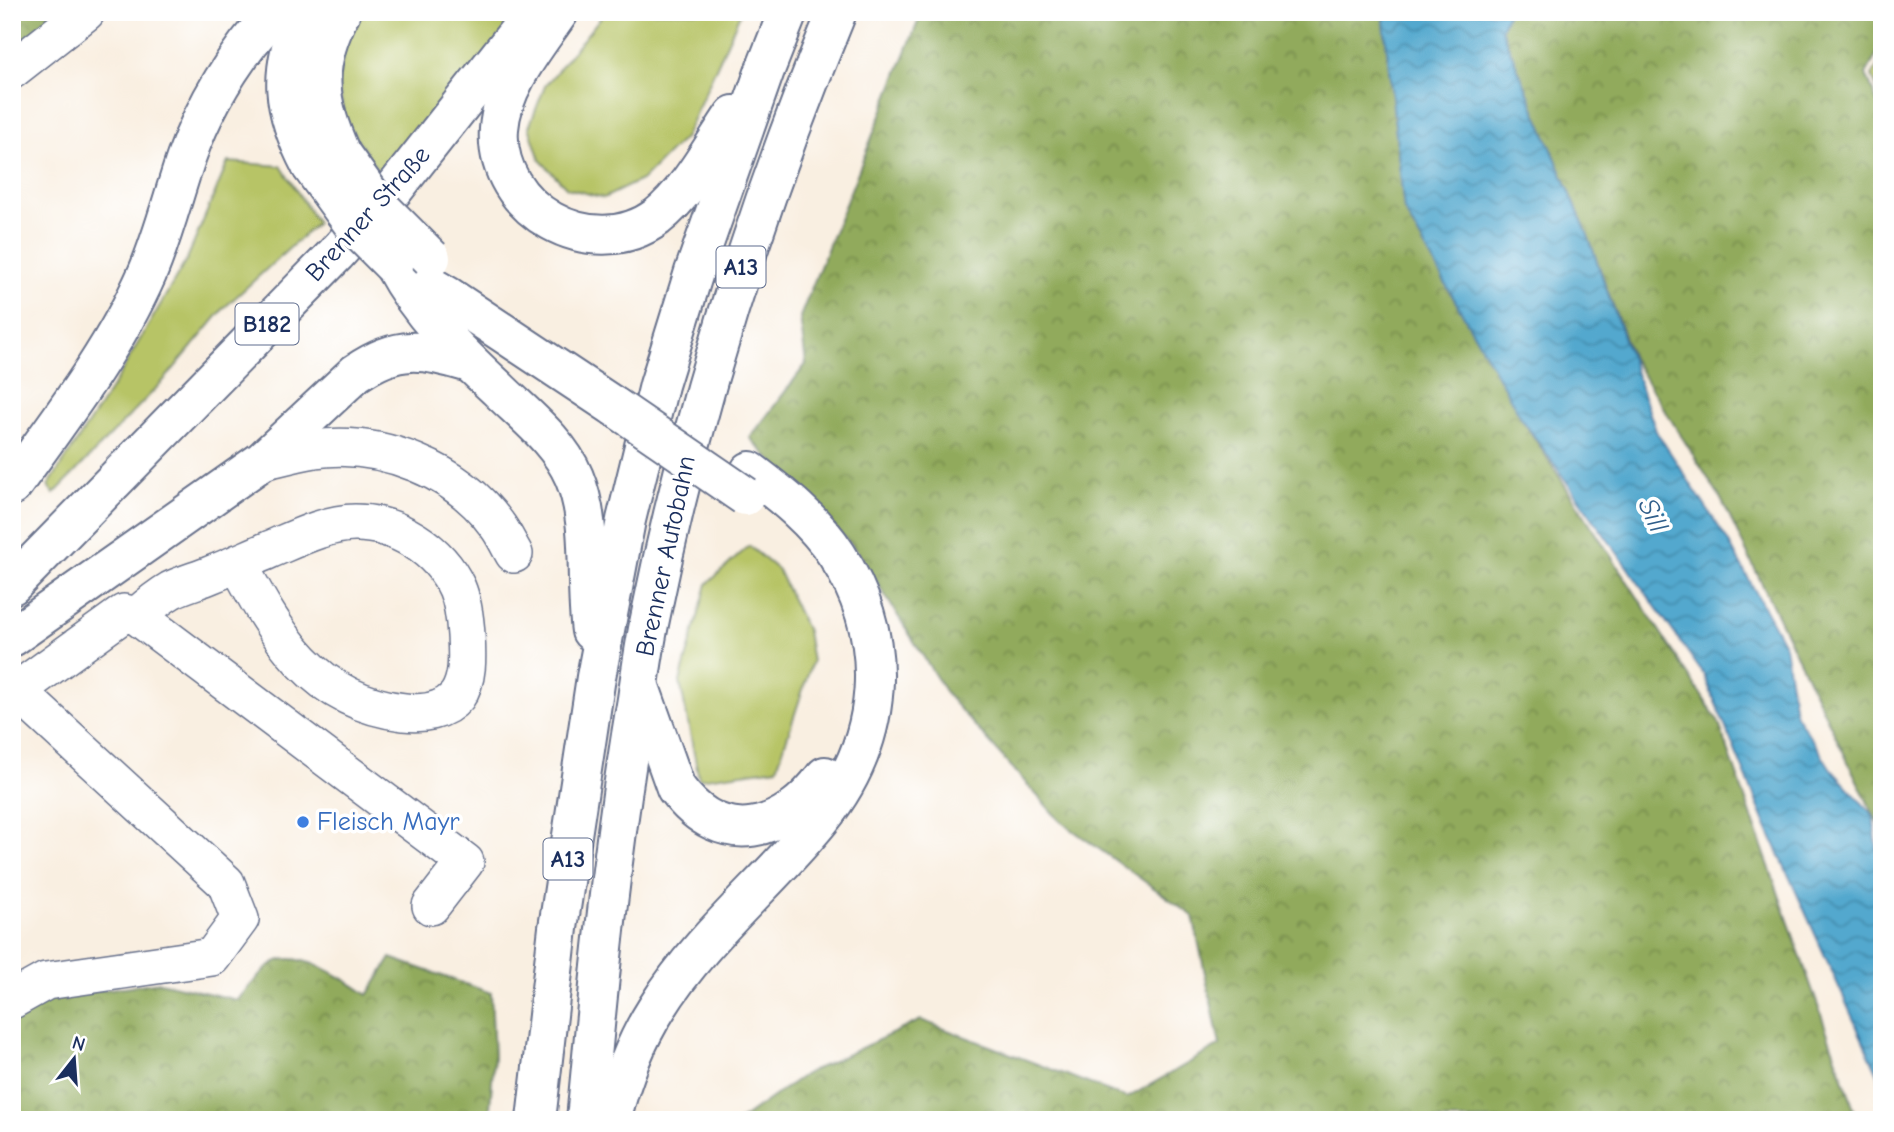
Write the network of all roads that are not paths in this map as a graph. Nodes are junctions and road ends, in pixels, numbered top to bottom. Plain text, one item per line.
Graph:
1 (86, 12) edge
2 (275, 12) edge
3 (303, 12) edge
4 (341, 12) edge
5 (534, 12) edge
6 (559, 12) edge
7 (788, 12) edge
8 (837, 12) edge
9 (12, 70) edge
10 (765, 70) junction
11 (326, 160) junction
12 (414, 276) junction
13 (470, 363) junction
14 (262, 461) junction
15 (18, 473) edge
16 (747, 483) junction
17 (514, 554) dead end
18 (238, 563) junction
19 (12, 585) edge
20 (137, 616) junction
21 (12, 637) edge
22 (596, 677) junction
23 (639, 684) junction
24 (14, 692) edge
25 (431, 906) dead end
26 (12, 1000) edge
27 (536, 1120) edge
28 (586, 1120) edge
29 (611, 1120) edge

1 - 9 street
2 - 15 main road
3 - 11 main road
4 - 11 main road
5 - 19 main road, Brenner Straße / B182
6 - 10 main road
7 - 10 main road, Brenner Autobahn / A13
8 - 23 main road, Brenner Autobahn / A13
10 - 22 main road, Brenner Autobahn / A13
11 - 12 main road, bridge
12 - 13 main road
12 - 16 main road
13 - 14 main road
13 - 22 main road
14 - 17 street
14 - 21 main road
16 - 23 main road
16 - 29 main road
18 - 18 street
18 - 20 street
20 - 24 street
20 - 25 street
22 - 27 main road, Brenner Autobahn / A13
23 - 28 main road, Brenner Autobahn / A13
24 - 26 street

